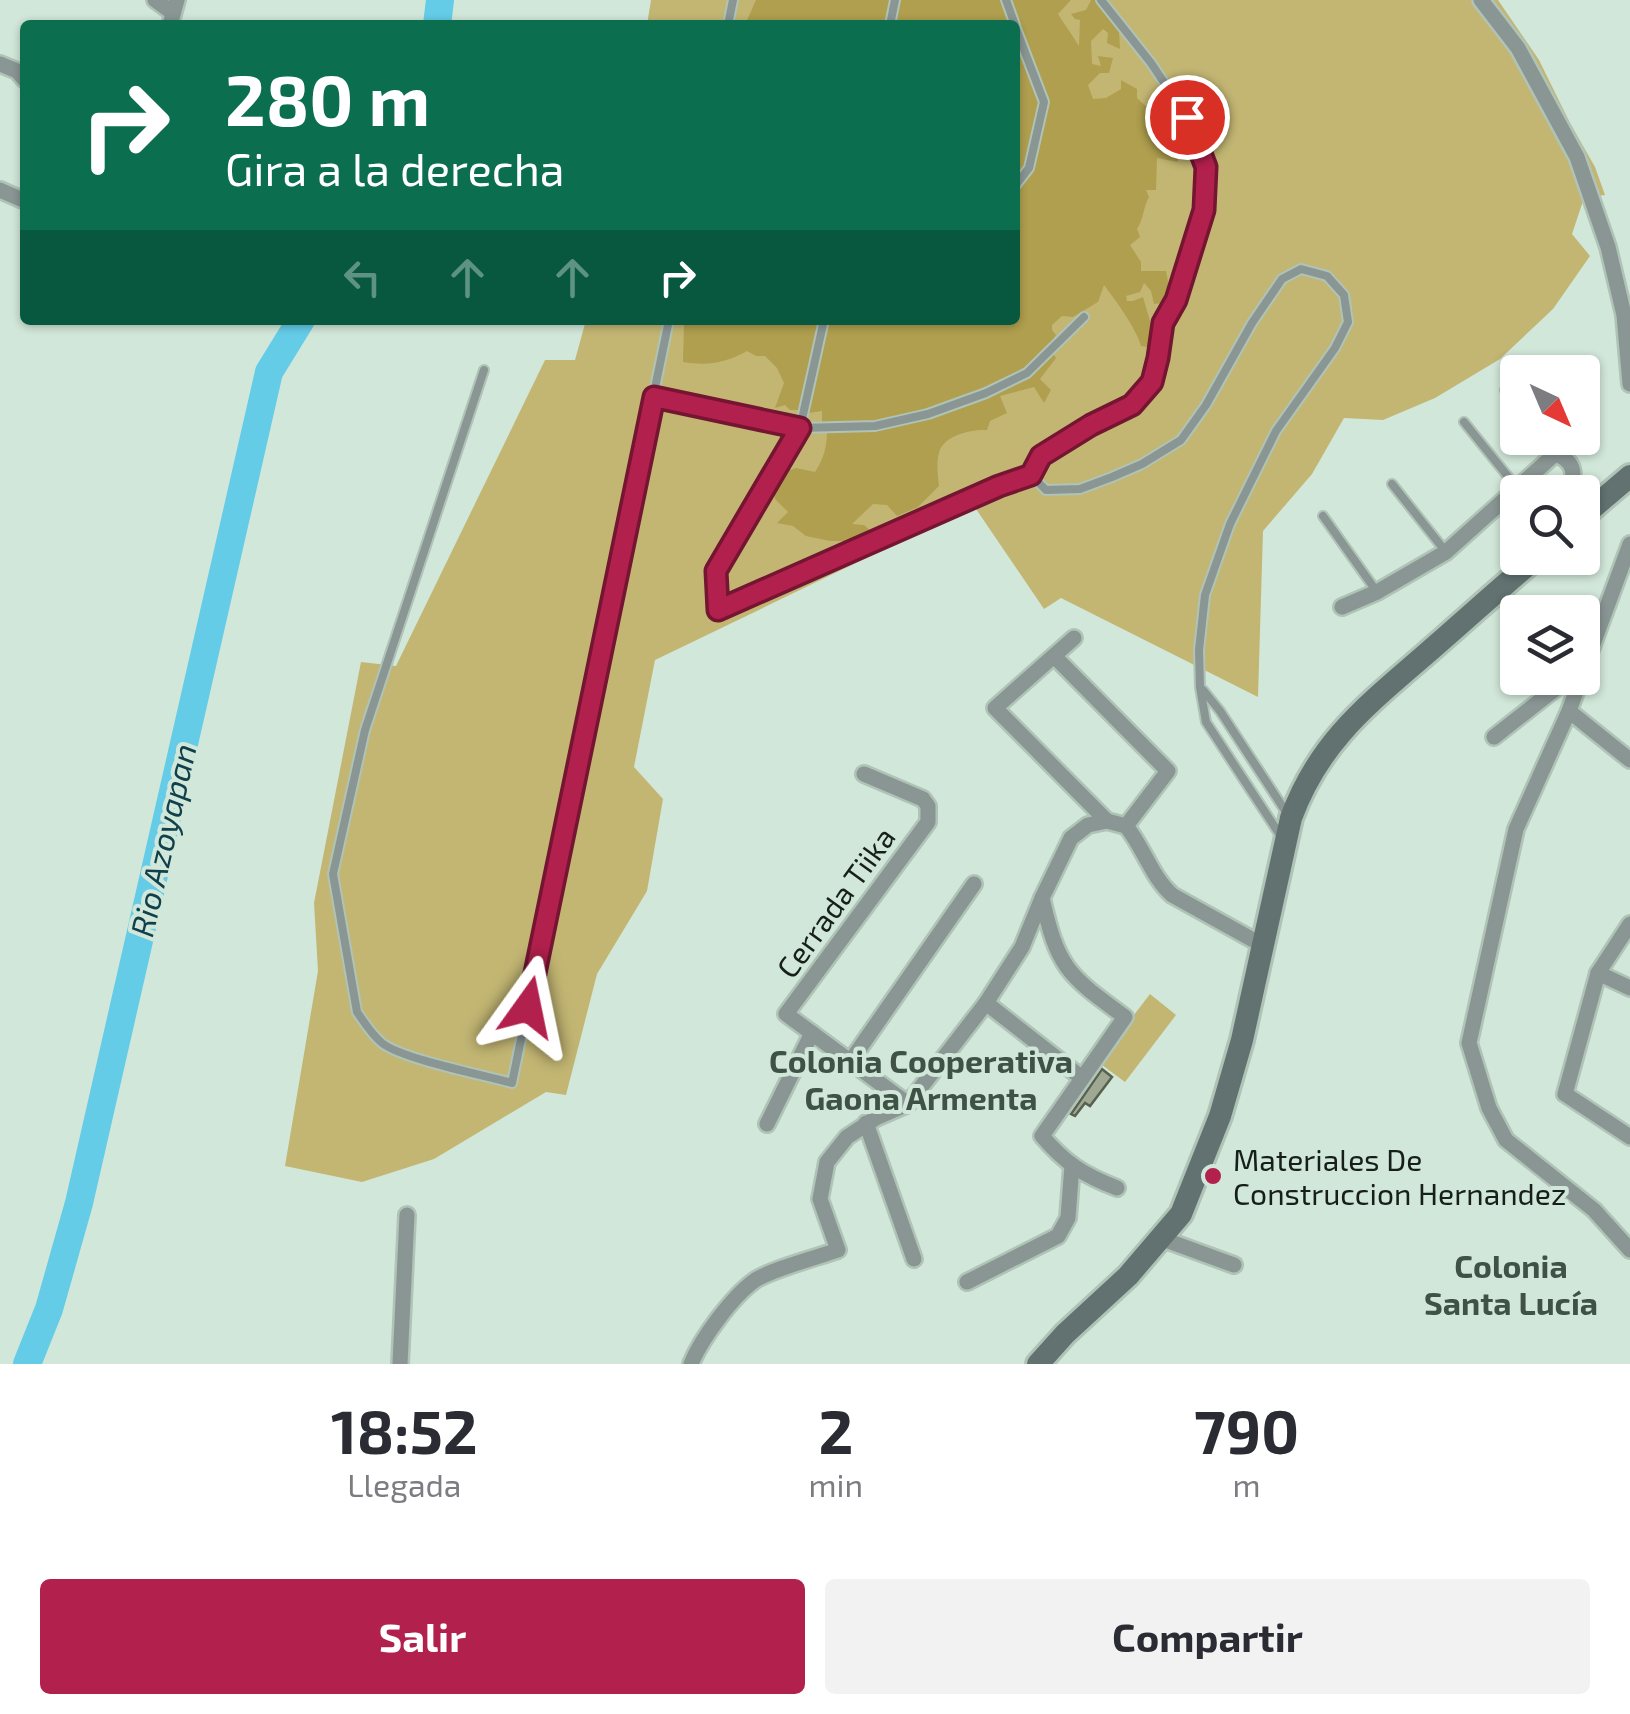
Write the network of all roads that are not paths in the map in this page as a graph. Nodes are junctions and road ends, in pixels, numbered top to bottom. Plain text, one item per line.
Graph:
1 (155, 0) edge
2 (1101, 0) edge
3 (1481, 0) edge
4 (173, 13) edge
5 (1020, 38) edge
6 (1020, 180) edge
7 (1084, 317) dead end
8 (668, 325) edge
9 (823, 325) edge
10 (484, 370) dead end
11 (1630, 384) edge
12 (654, 397) junction
13 (1464, 422) dead end
14 (800, 428) junction
15 (1554, 455) edge
16 (1558, 455) edge
17 (1031, 475) junction
18 (1507, 475) edge
19 (1532, 475) edge
20 (1575, 475) edge
21 (1630, 476) edge
22 (1392, 484) dead end
23 (1600, 502) edge
24 (1500, 504) edge
25 (1323, 516) dead end
26 (1630, 544) edge
27 (1446, 552) junction
28 (1516, 575) edge
29 (1377, 592) junction
30 (1342, 607) dead end
31 (1600, 626) edge
32 (1074, 638) dead end
33 (1054, 656) junction
34 (1200, 686) junction
35 (1547, 695) edge
36 (1575, 695) edge
37 (1569, 711) junction
38 (1494, 737) dead end
39 (1630, 760) edge
40 (864, 774) dead end
41 (1290, 818) junction
42 (1107, 821) junction
43 (1126, 826) junction
44 (1285, 842) junction
45 (974, 884) dead end
46 (1042, 898) junction
47 (1630, 924) edge
48 (1264, 946) junction
49 (1598, 973) junction
50 (1630, 988) edge
51 (986, 1003) junction
52 (812, 1034) junction
53 (850, 1062) junction
54 (1082, 1078) junction
55 (908, 1104) junction
56 (767, 1124) dead end
57 (866, 1124) junction
58 (1630, 1137) edge
59 (1072, 1165) junction
60 (1117, 1188) dead end
61 (406, 1215) dead end
62 (1160, 1238) junction
63 (1630, 1250) edge
64 (914, 1259) dead end
65 (1234, 1266) dead end
66 (967, 1282) dead end
67 (400, 1364) edge
68 (691, 1364) edge
69 (1038, 1364) edge

1 - 4 street
2 - 17 lane
3 - 11 street
5 - 6 lane
7 - 14 lane
8 - 12 lane
9 - 14 lane
10 - 12 lane
12 - 14 lane
13 - 18 lane
14 - 17 lane
15 - 19 street
16 - 20 street
17 - 34 lane
21 - 23 street
22 - 27 lane
24 - 27 street
25 - 29 lane
26 - 31 street
27 - 29 street
28 - 41 street
29 - 30 street
32 - 33 street
33 - 42 street
33 - 43 street
34 - 41 lane
34 - 44 lane
35 - 38 street
36 - 37 street
37 - 39 street
37 - 63 street
40 - 52 street, Cerrada Tiika
41 - 44 street
42 - 43 street
42 - 46 street
43 - 48 street
44 - 48 street
45 - 53 street
46 - 51 street
46 - 54 street
47 - 49 street
48 - 62 street
49 - 50 street
49 - 58 street
51 - 54 street
51 - 55 street
52 - 53 street
52 - 56 street
53 - 55 street
54 - 59 street
55 - 57 street
57 - 64 street
57 - 68 street
59 - 60 street
59 - 66 street
61 - 67 street
62 - 65 street
62 - 69 street

